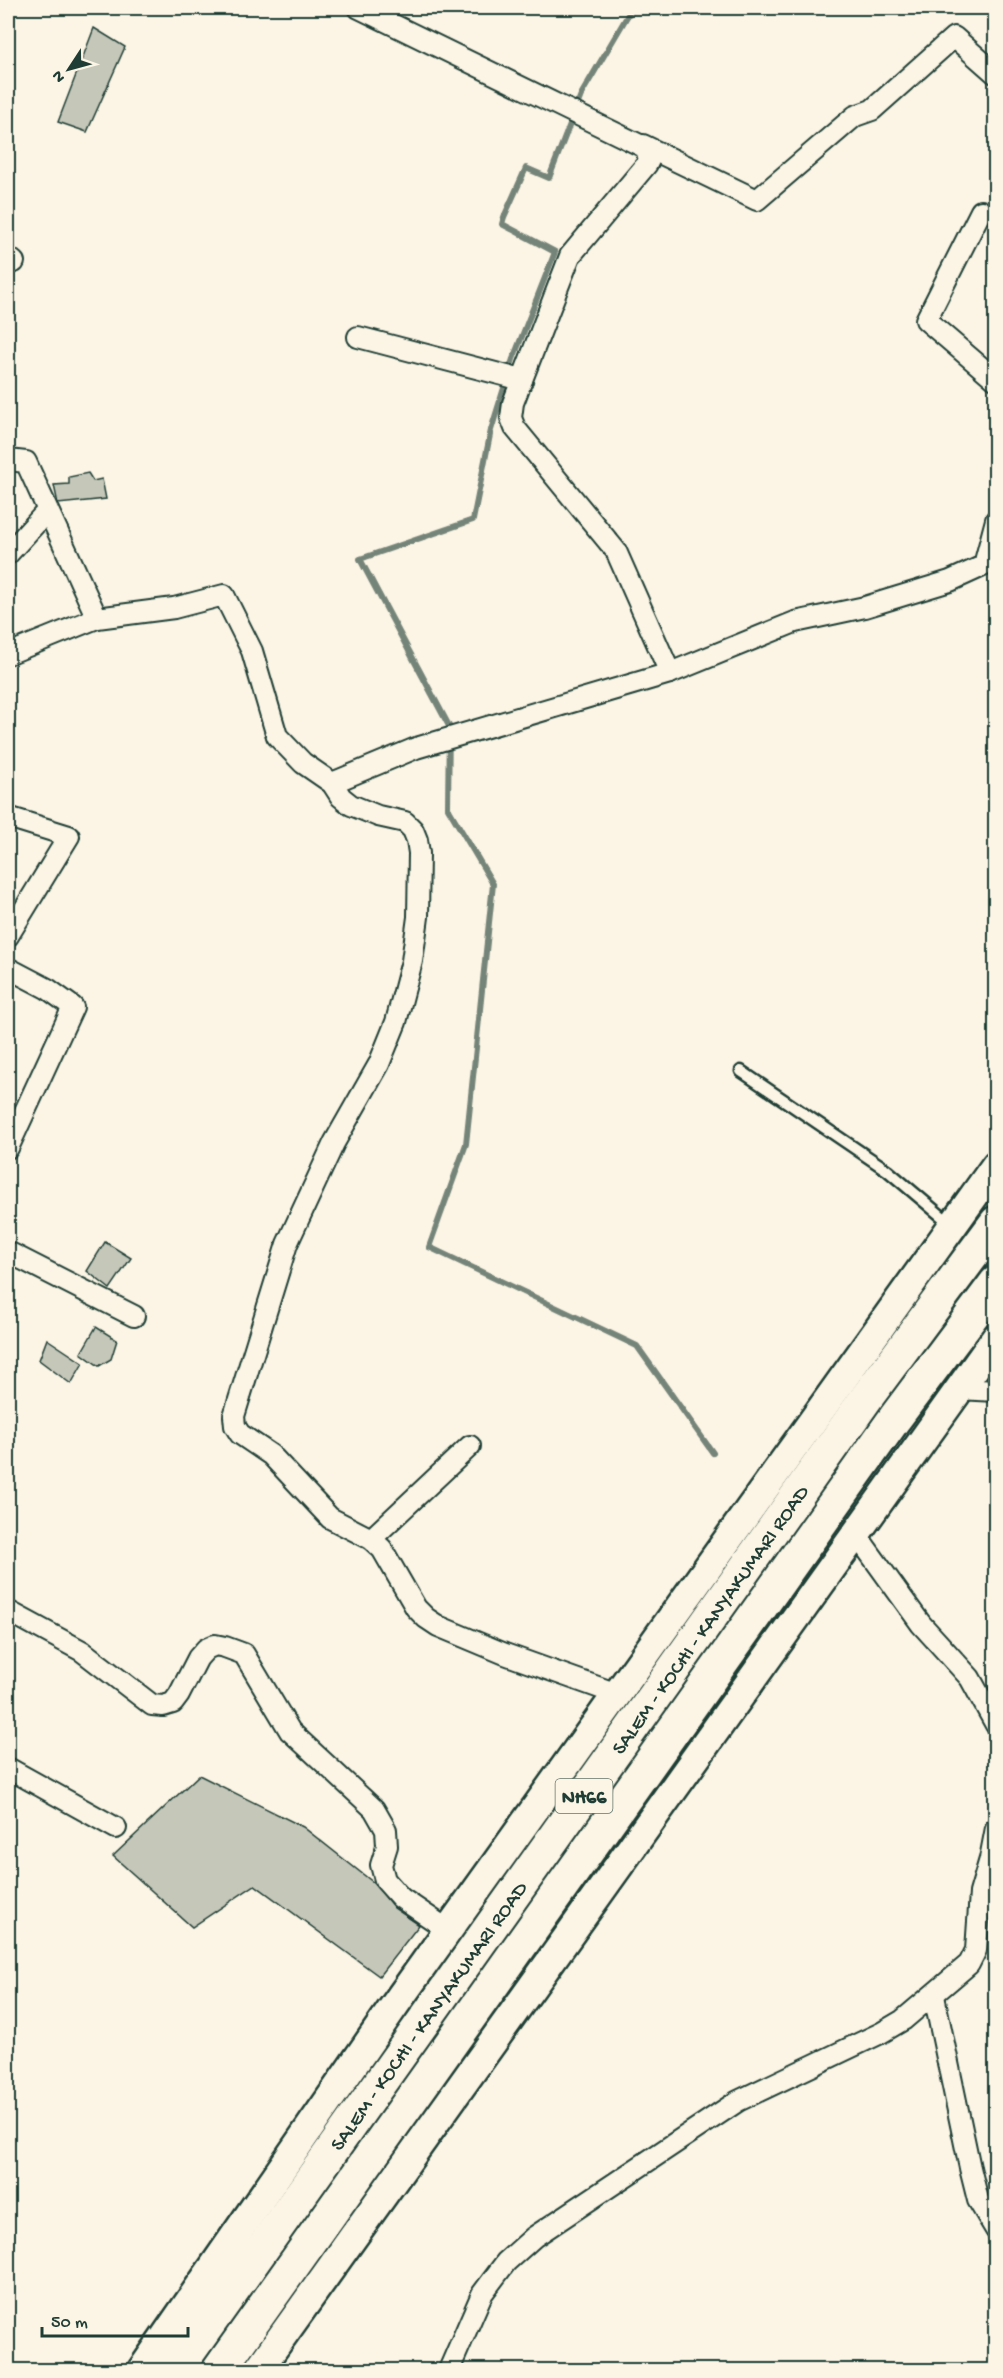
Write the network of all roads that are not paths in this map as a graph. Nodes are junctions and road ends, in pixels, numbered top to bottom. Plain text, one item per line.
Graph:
1 (359, 8) edge
2 (996, 74) edge
3 (643, 145) junction
4 (981, 211) dead end
5 (358, 337) dead end
6 (522, 380) junction
7 (996, 380) edge
8 (8, 460) edge
9 (47, 511) junction
10 (996, 520) edge
11 (8, 554) edge
12 (990, 563) edge
13 (97, 618) junction
14 (8, 654) edge
15 (670, 673) junction
16 (332, 783) junction
17 (8, 817) edge
18 (8, 936) edge
19 (8, 968) edge
20 (741, 1071) dead end
21 (8, 1148) edge
22 (996, 1165) edge
23 (996, 1224) edge
24 (952, 1225) junction
25 (8, 1252) edge
26 (996, 1283) edge
27 (134, 1316) dead end
28 (996, 1338) edge
29 (959, 1389) junction
30 (996, 1391) edge
31 (470, 1446) dead end
32 (856, 1534) junction
33 (370, 1539) junction
34 (8, 1611) edge
35 (617, 1694) junction
36 (996, 1725) edge
37 (8, 1768) edge
38 (116, 1828) dead end
39 (996, 1828) edge
40 (448, 1930) junction
41 (934, 1996) junction
42 (996, 2230) edge
43 (142, 2370) edge
44 (176, 2370) edge
45 (219, 2370) edge
46 (258, 2370) edge
47 (449, 2370) edge

1 - 3 street
2 - 3 street
3 - 6 street
4 - 7 street
5 - 6 street
6 - 15 street
8 - 9 street
9 - 11 street
9 - 13 street
10 - 12 street
12 - 15 street
13 - 14 street
13 - 16 street
15 - 16 street
16 - 33 street
17 - 18 street
19 - 21 street
20 - 24 lane
22 - 24 street
23 - 44 highway, SALEM - KOCHI - KANYAKUMARI ROAD / NH66
24 - 35 street
25 - 27 street
26 - 45 highway, SALEM - KOCHI - KANYAKUMARI ROAD / NH66
28 - 29 street
29 - 30 street
29 - 32 street
31 - 33 street
32 - 36 street
32 - 46 street
33 - 35 street
34 - 40 street
35 - 40 street
37 - 38 street
39 - 41 street
40 - 43 street
41 - 42 street
41 - 47 street

